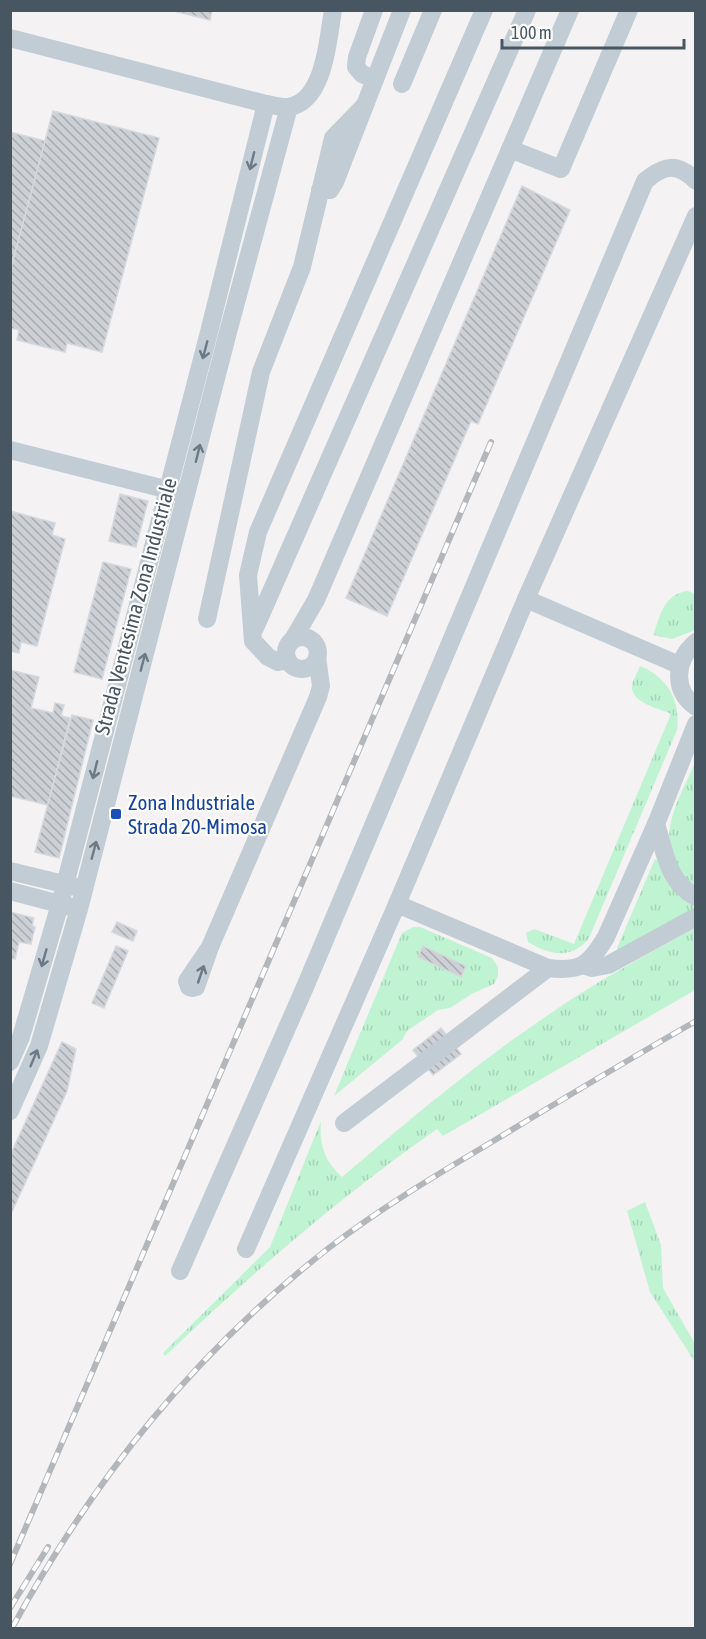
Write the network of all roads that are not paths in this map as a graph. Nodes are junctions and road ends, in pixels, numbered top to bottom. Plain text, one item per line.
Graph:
1 (333, 10) edge
2 (374, 10) edge
3 (402, 10) edge
4 (433, 10) edge
5 (484, 10) edge
6 (527, 10) edge
7 (570, 10) edge
8 (628, 10) edge
9 (10, 39) edge
10 (375, 79) junction
11 (402, 84) dead end
12 (266, 104) junction
13 (289, 107) junction
14 (510, 149) junction
15 (696, 181) edge
16 (696, 216) edge
17 (10, 450) edge
18 (168, 489) junction
19 (187, 495) junction
20 (526, 599) junction
21 (316, 600) junction
22 (207, 619) dead end
23 (253, 633) junction
24 (292, 641) junction
25 (696, 642) edge
26 (316, 652) junction
27 (294, 664) junction
28 (679, 665) junction
29 (318, 697) junction
30 (111, 707) junction
31 (696, 707) edge
32 (130, 712) junction
33 (696, 724) edge
34 (89, 794) junction
35 (107, 799) junction
36 (656, 824) junction
37 (10, 870) edge
38 (65, 884) junction
39 (84, 889) junction
40 (10, 891) edge
41 (696, 897) edge
42 (60, 904) junction
43 (397, 904) junction
44 (79, 909) junction
45 (696, 917) edge
46 (210, 947) dead end
47 (583, 965) junction
48 (548, 968) junction
49 (10, 1062) edge
50 (10, 1111) edge
51 (344, 1123) dead end
52 (246, 1249) dead end
53 (180, 1271) dead end

1 - 13 street
2 - 10 street
3 - 10 street
4 - 11 street
5 - 23 street
6 - 23 street
7 - 14 street
8 - 14 street
9 - 12 street
10 - 22 street
12 - 13 street
12 -> 18 street, Strada Ventesima Zona Industriale
19 -> 13 street, Strada Ventesima Zona Industriale
14 - 21 street
15 - 53 street
16 - 20 street
17 - 18 street
18 - 19 street
18 - 30 street, Strada Ventesima Zona Industriale
32 -> 19 street, Strada Ventesima Zona Industriale
20 - 28 street
20 - 43 street
21 - 24 street
21 - 26 street
23 - 27 street
24 - 26 street
24 - 27 street
25 - 28 street
26 - 27 street
26 - 29 street
27 - 29 street
28 - 31 street
29 - 46 street
30 - 32 street
30 -> 34 street, Strada Ventesima Zona Industriale
32 - 35 street, Strada Ventesima Zona Industriale
33 - 36 street
34 - 35 street
34 - 38 street, Strada Ventesima Zona Industriale
39 -> 35 street, Strada Ventesima Zona Industriale
36 - 41 street
36 - 47 street
37 - 38 street
38 - 39 street
38 - 42 street, Strada Ventesima Zona Industriale
39 - 44 street, Strada Ventesima Zona Industriale
40 - 42 street
42 - 44 street
42 -> 49 street, Strada Ventesima Zona Industriale
43 - 48 street
43 - 52 street
50 -> 44 street, Strada Ventesima Zona Industriale
45 - 47 street
47 - 48 street
48 - 51 street

